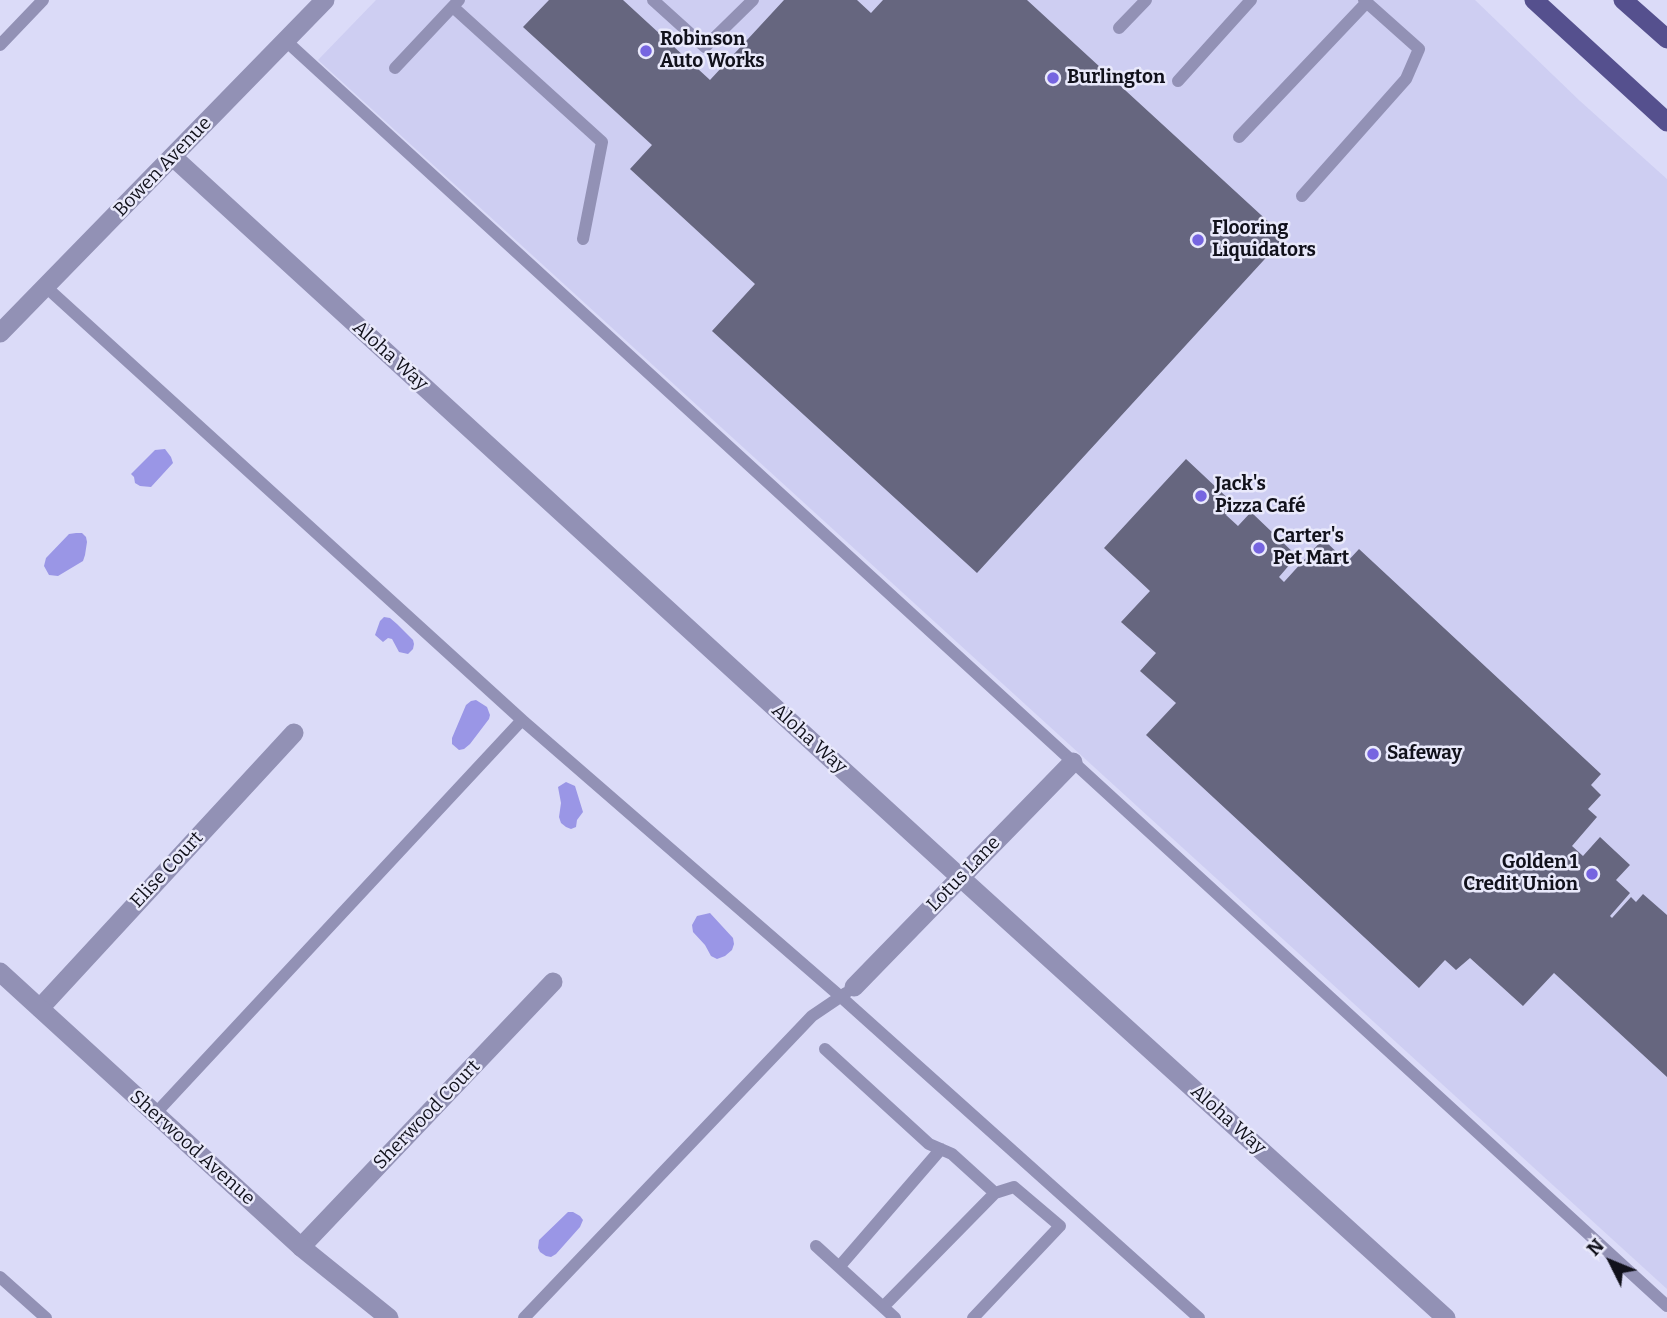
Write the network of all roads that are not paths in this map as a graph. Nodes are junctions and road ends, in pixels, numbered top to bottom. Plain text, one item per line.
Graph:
1 (43, 0) edge
2 (325, 0) edge
3 (653, 0) edge
4 (753, 0) edge
5 (1146, 0) edge
6 (1251, 0) edge
7 (1534, 0) edge
8 (1623, 0) edge
9 (1365, 1) edge
10 (456, 3) edge
11 (1119, 28) dead end
12 (1667, 40) edge
13 (286, 41) junction
14 (0, 45) edge
15 (395, 68) dead end
16 (1178, 81) dead end
17 (1667, 122) edge
18 (1239, 137) dead end
19 (173, 158) junction
20 (1302, 195) dead end
21 (583, 239) dead end
22 (46, 287) junction
23 (0, 333) edge
24 (522, 720) junction
25 (294, 733) dead end
26 (1073, 762) junction
27 (961, 878) junction
28 (0, 972) edge
29 (553, 982) dead end
30 (847, 992) junction
31 (40, 1008) junction
32 (825, 1049) dead end
33 (155, 1114) junction
34 (941, 1149) junction
35 (995, 1193) junction
36 (816, 1246) dead end
37 (301, 1247) junction
38 (839, 1268) junction
39 (0, 1277) edge
40 (1667, 1306) edge
41 (883, 1307) junction
42 (46, 1318) edge
43 (388, 1318) edge
44 (524, 1318) edge
45 (895, 1318) edge
46 (974, 1318) edge
47 (1199, 1318) edge
48 (1446, 1318) edge

1 - 14 lane
2 - 13 street, Bowen Avenue
3 - 4 lane
5 - 11 lane
6 - 16 lane
7 - 17 main road
8 - 12 main road
9 - 18 lane
9 - 20 lane
10 - 15 lane
10 - 21 lane
13 - 19 street, Bowen Avenue
13 - 26 lane
19 - 22 street, Bowen Avenue
19 - 27 street, Aloha Way
22 - 23 street, Bowen Avenue
22 - 24 lane
24 - 30 lane
24 - 33 lane
25 - 31 street, Elise Court
26 - 27 street, Lotus Lane
26 - 40 lane
27 - 30 street, Lotus Lane
27 - 48 street, Aloha Way
28 - 31 street, Sherwood Avenue
29 - 37 street, Sherwood Court
30 - 44 lane
30 - 47 lane
31 - 33 street, Sherwood Avenue
32 - 34 lane
33 - 37 street, Sherwood Avenue
34 - 35 lane
34 - 38 lane
35 - 41 lane
35 - 46 lane
36 - 38 lane
37 - 43 street, Sherwood Avenue
38 - 41 lane
39 - 42 lane
41 - 45 lane

